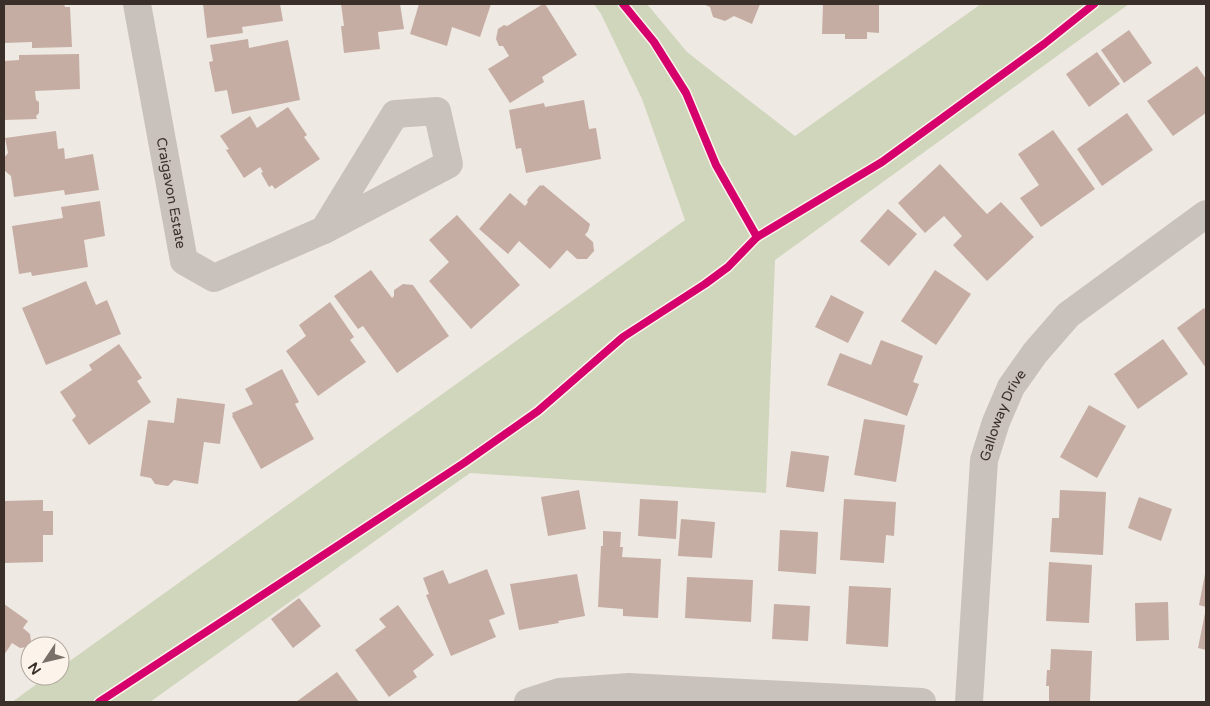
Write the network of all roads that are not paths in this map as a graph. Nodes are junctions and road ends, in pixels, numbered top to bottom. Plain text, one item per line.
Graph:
1 (137, 4) edge
2 (1206, 214) edge
3 (324, 230) junction
4 (528, 702) edge
5 (922, 702) edge
6 (969, 702) edge

1 - 3 street, Craigavon Estate
2 - 6 street, Galloway Drive
3 - 3 street, Craigavon Estate
4 - 5 street

